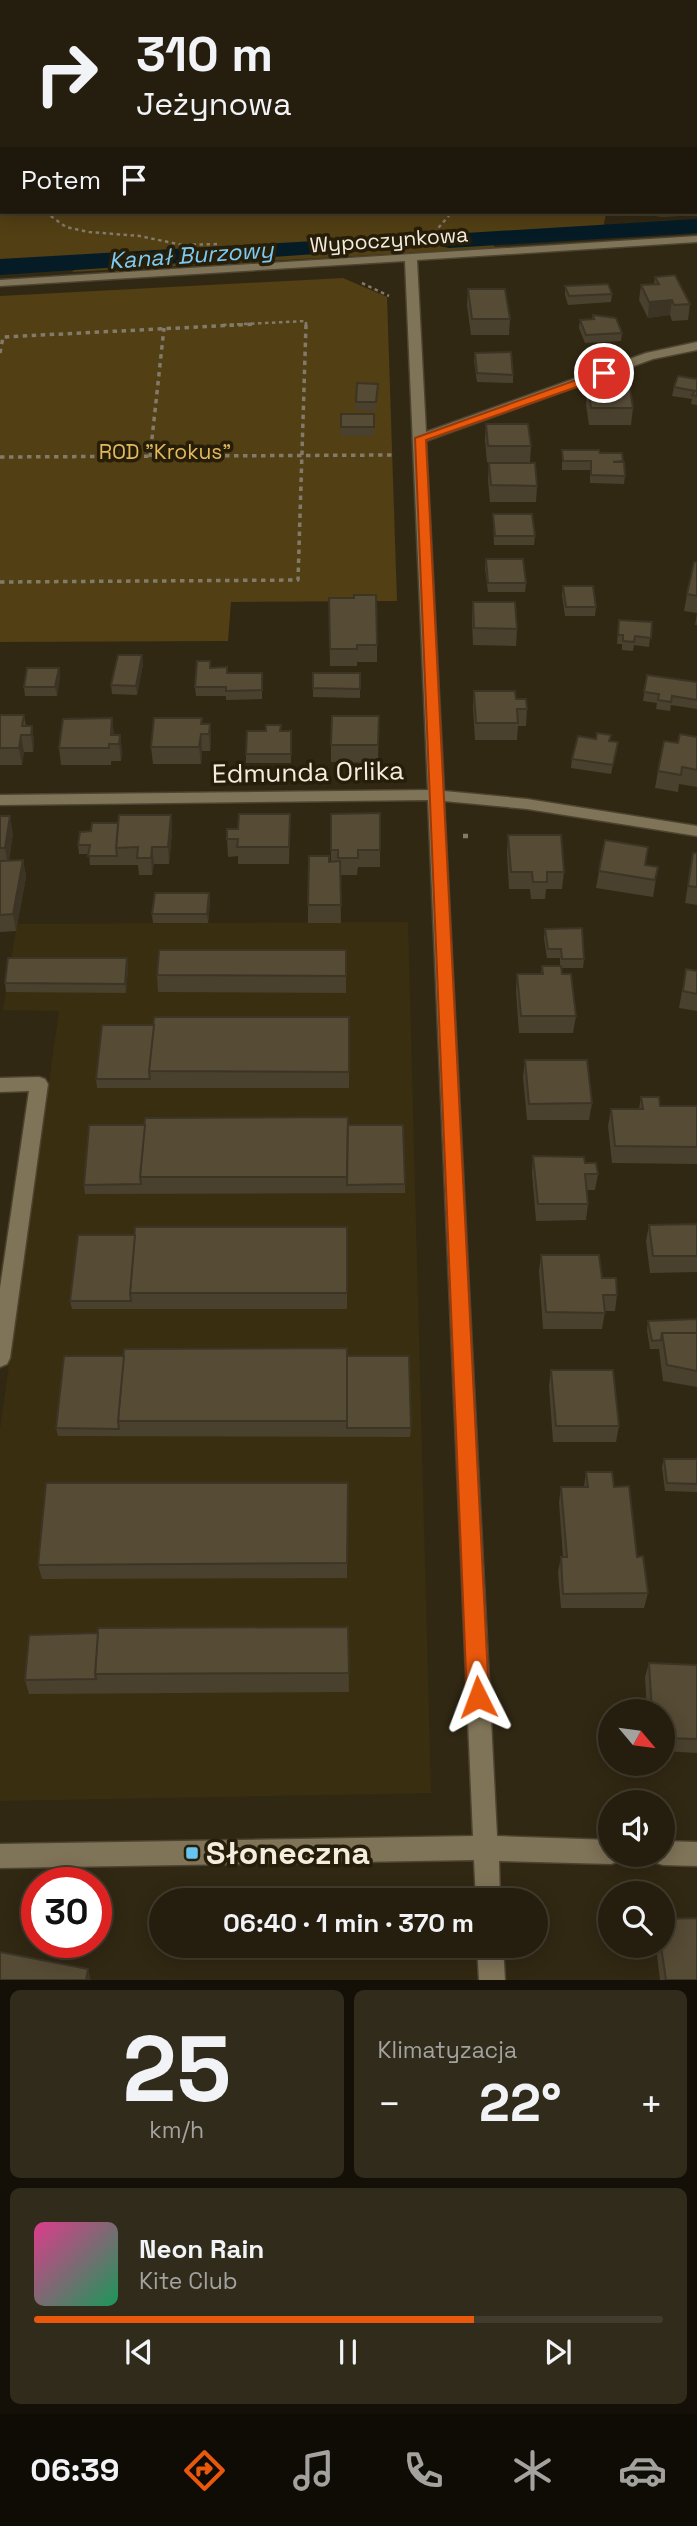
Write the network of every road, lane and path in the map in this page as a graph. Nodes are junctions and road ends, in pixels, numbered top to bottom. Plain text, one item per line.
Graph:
1 (48, 214) edge
2 (450, 214) edge
3 (433, 234) dead end
4 (697, 239) edge
5 (223, 243) dead end
6 (411, 259) junction
7 (0, 283) edge
8 (164, 328) junction
9 (697, 346) edge
10 (0, 353) edge
11 (421, 438) junction
12 (302, 456) junction
13 (392, 456) dead end
14 (0, 457) edge
15 (150, 457) junction
16 (0, 582) edge
17 (435, 795) junction
18 (0, 800) edge
19 (697, 831) edge
20 (0, 1085) edge
21 (0, 1358) edge
22 (485, 1848) junction
23 (598, 1852) edge
24 (675, 1853) edge
25 (697, 1854) edge
26 (0, 1856) edge
27 (487, 1888) edge
28 (491, 1958) edge
29 (492, 1980) edge

1 - 5 path
2 - 3 path
4 - 6 street, Wypoczynkowa
6 - 7 street, Wypoczynkowa
6 - 11 street
8 - 10 path
8 - 12 path
8 - 15 path
9 - 11 street
11 - 17 street
12 - 13 path
12 - 15 path
12 - 16 path
14 - 15 path
17 - 18 street, Edmunda Orlika
17 - 19 street, Edmunda Orlika
17 - 22 street
20 - 21 street
22 - 23 street
22 - 26 street
22 - 27 street
24 - 25 street
28 - 29 street

